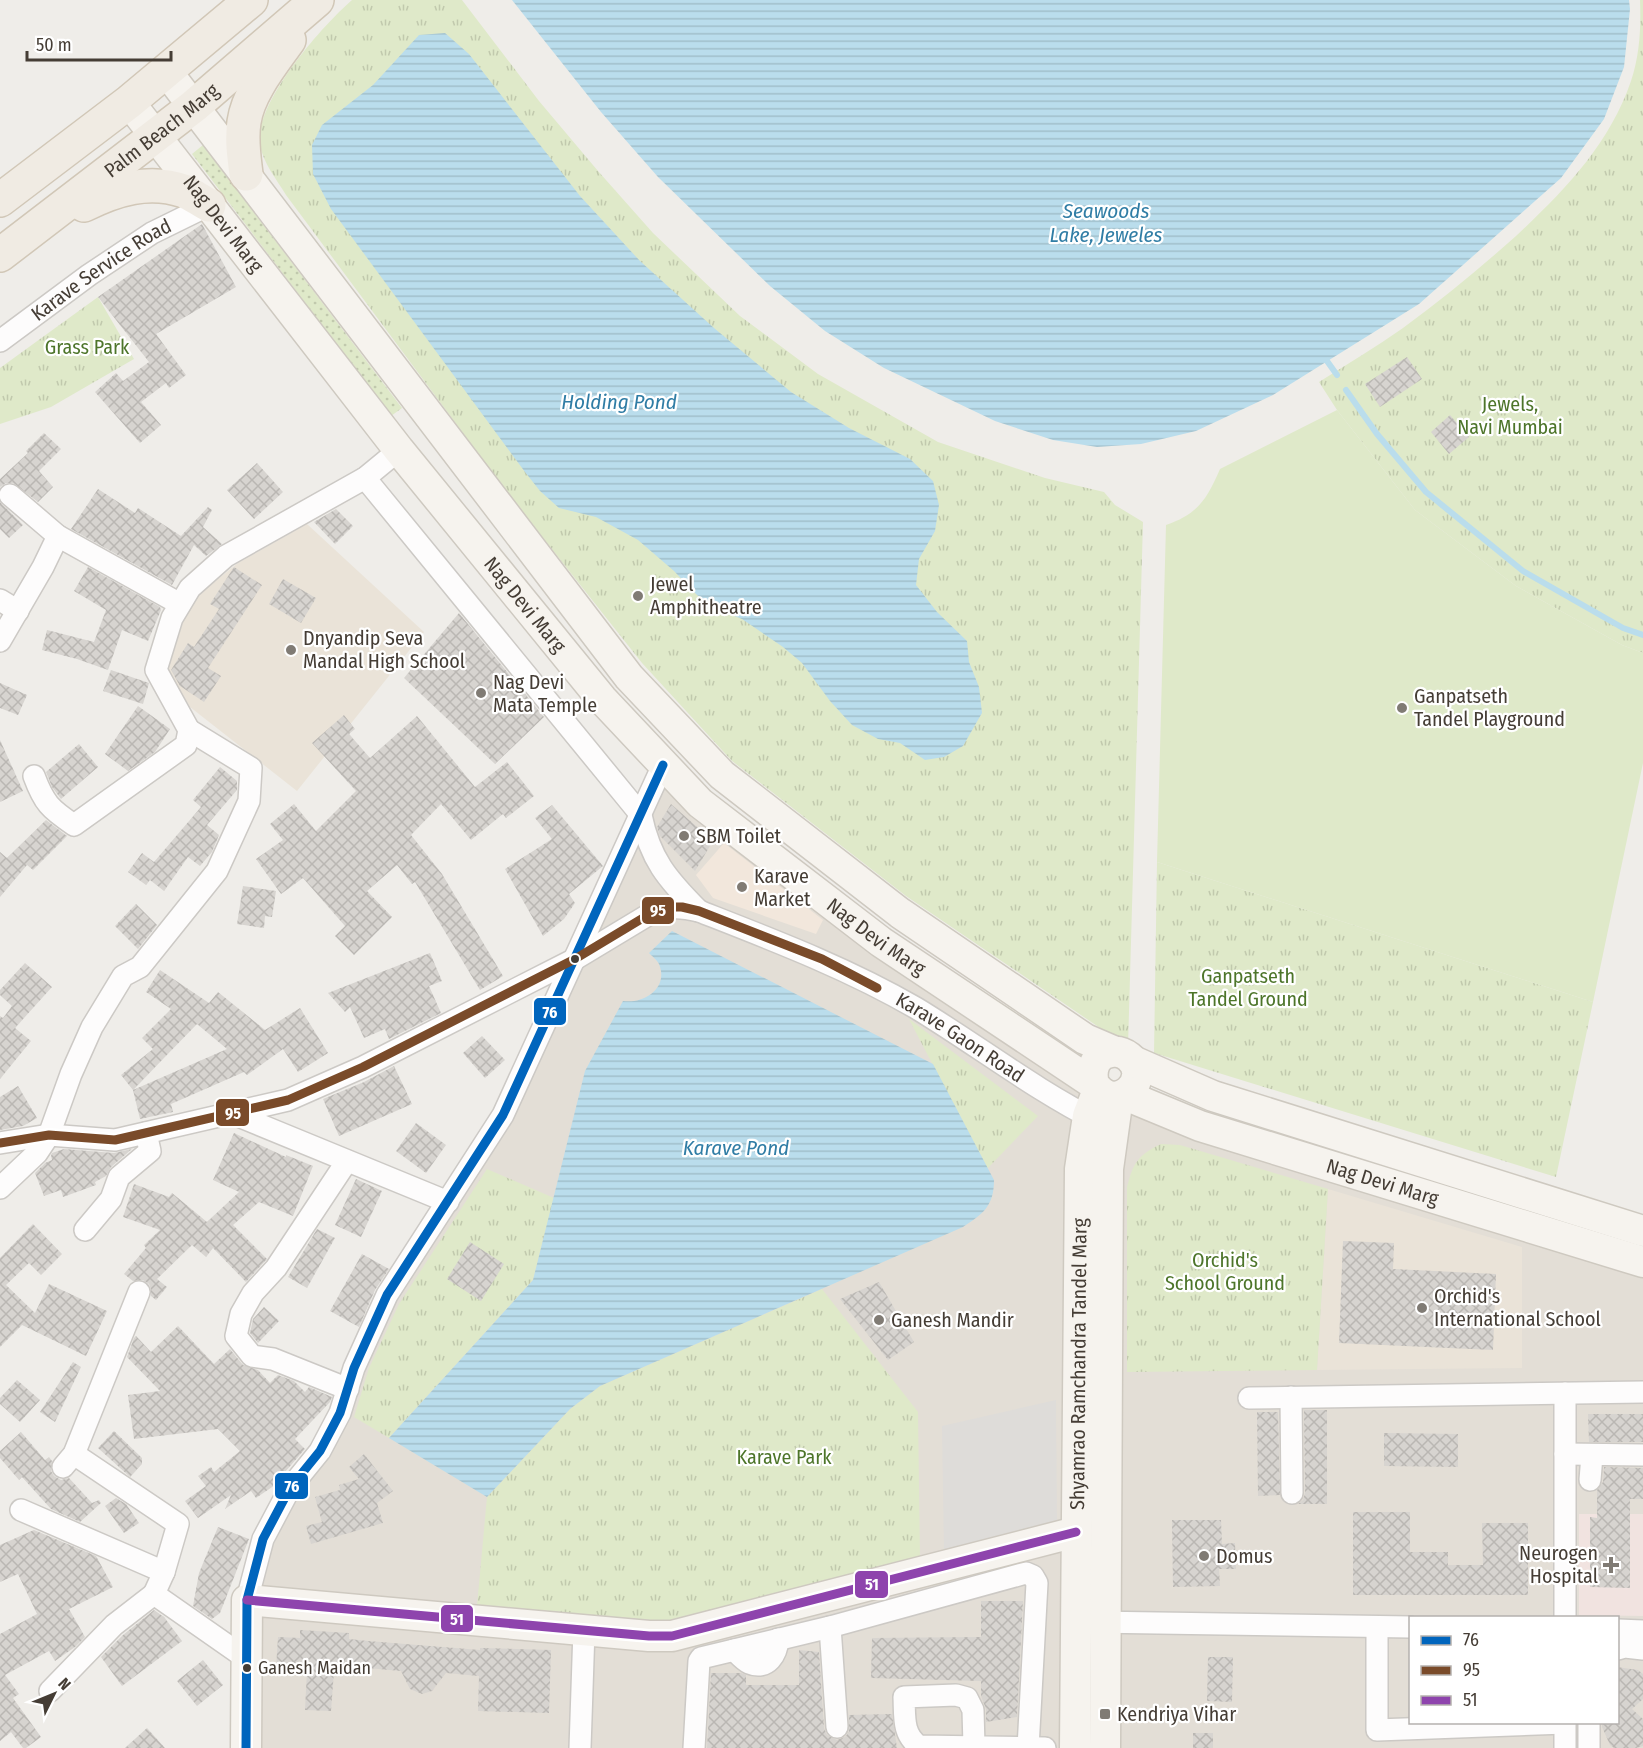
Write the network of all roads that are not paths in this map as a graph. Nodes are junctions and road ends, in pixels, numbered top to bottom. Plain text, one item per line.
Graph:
1 (251, 0) edge
2 (318, 0) edge
3 (167, 72) junction
4 (129, 102) junction
5 (194, 106) junction
6 (156, 136) junction
7 (246, 174) junction
8 (0, 200) edge
9 (209, 205) junction
10 (36, 228) junction
11 (0, 255) edge
12 (0, 341) edge
13 (422, 405) junction
14 (392, 442) junction
15 (364, 478) junction
16 (10, 495) dead end
17 (58, 536) junction
18 (180, 604) junction
19 (9, 606) edge
20 (0, 641) edge
21 (189, 730) junction
22 (663, 765) junction
23 (34, 776) dead end
24 (641, 815) junction
25 (699, 911) junction
26 (575, 959) junction
27 (1123, 1056) junction
28 (1106, 1102) junction
29 (231, 1113) junction
30 (146, 1133) junction
31 (50, 1136) junction
32 (0, 1143) edge
33 (346, 1161) junction
34 (0, 1188) edge
35 (448, 1202) junction
36 (85, 1230) dead end
37 (1643, 1231) edge
38 (1643, 1262) edge
39 (139, 1292) dead end
40 (348, 1389) junction
41 (1643, 1392) edge
42 (1565, 1393) junction
43 (1291, 1397) junction
44 (1249, 1398) dead end
45 (1565, 1454) junction
46 (1592, 1455) junction
47 (1643, 1455) edge
48 (1590, 1480) dead end
49 (1292, 1493) dead end
50 (21, 1510) dead end
51 (1076, 1532) junction
52 (164, 1572) junction
53 (154, 1594) junction
54 (247, 1600) junction
55 (1565, 1616) edge
56 (1076, 1622) junction
57 (1106, 1623) junction
58 (830, 1627) junction
59 (1377, 1627) junction
60 (1409, 1627) edge
61 (584, 1630) junction
62 (1619, 1630) edge
63 (1643, 1631) edge
64 (1619, 1649) edge
65 (1643, 1649) edge
66 (247, 1659) junction
67 (50, 1691) dead end
68 (1538, 1724) edge
69 (1565, 1724) edge
70 (1589, 1724) edge
71 (837, 1727) dead end
72 (974, 1746) dead end
73 (246, 1748) edge
74 (580, 1748) edge
75 (694, 1748) edge
76 (1028, 1748) edge
77 (1045, 1748) edge
78 (1075, 1748) edge
79 (1105, 1748) edge
80 (1564, 1748) edge
81 (1588, 1748) edge

1 - 3 main road
2 - 5 main road, Palm Beach Marg
2 - 7 main road
3 - 4 main road
3 - 5 main road, Nag Devi Marg
4 - 6 main road, Nag Devi Marg
4 - 8 main road
5 - 6 main road, Palm Beach Marg
5 - 7 main road, Nag Devi Marg
6 - 9 main road, Nag Devi Marg
6 - 10 main road, Palm Beach Marg
7 - 13 main road, Nag Devi Marg
9 - 10 main road
9 - 12 street, Karave Service Road
9 - 14 main road, Nag Devi Marg
10 - 11 main road, Palm Beach Marg
13 - 14 main road
13 - 27 main road, Nag Devi Marg
14 - 15 street
14 - 22 main road, Nag Devi Marg
15 - 18 street
15 - 24 street
16 - 17 street
17 - 18 street
17 - 19 street
18 - 21 street
19 - 20 street
21 - 23 street
21 - 31 street
22 - 24 street
22 - 28 main road, Nag Devi Marg
24 - 25 street
24 - 26 street
25 - 26 street, Karave Gaon Road
25 - 28 street, Karave Gaon Road
26 - 29 street, Karave Gaon Road
26 - 35 street
27 - 28 main road
27 - 28 main road
27 - 37 main road, Nag Devi Marg
28 - 38 main road, Nag Devi Marg
28 - 51 main road, Shyamrao Ramchandra Tandel Marg
28 - 57 main road, Shyamrao Ramchandra Tandel Marg
29 - 30 street, Karave Gaon Road
29 - 33 street
30 - 31 street, Karave Gaon Road
30 - 36 street
31 - 32 street, Karave Gaon Road
31 - 34 street
33 - 35 street
33 - 40 street
35 - 40 street
39 - 52 street
40 - 54 street
41 - 42 street
42 - 43 street
42 - 45 street
43 - 44 street
43 - 49 street
45 - 46 street
45 - 55 street
46 - 47 street
46 - 48 street
50 - 52 street
51 - 56 main road, Shyamrao Ramchandra Tandel Marg
51 - 61 main road
52 - 53 street
53 - 66 street
53 - 67 street
54 - 61 main road
54 - 66 main road
56 - 57 street
56 - 78 main road, Shyamrao Ramchandra Tandel Marg
57 - 59 street
57 - 79 main road, Shyamrao Ramchandra Tandel Marg
58 - 71 street
58 - 75 street
58 - 76 street
59 - 60 street
59 - 68 street
61 - 74 street
62 - 63 street
64 - 65 street
66 - 73 main road
69 - 80 street
70 - 81 street
72 - 76 street
76 - 77 street

